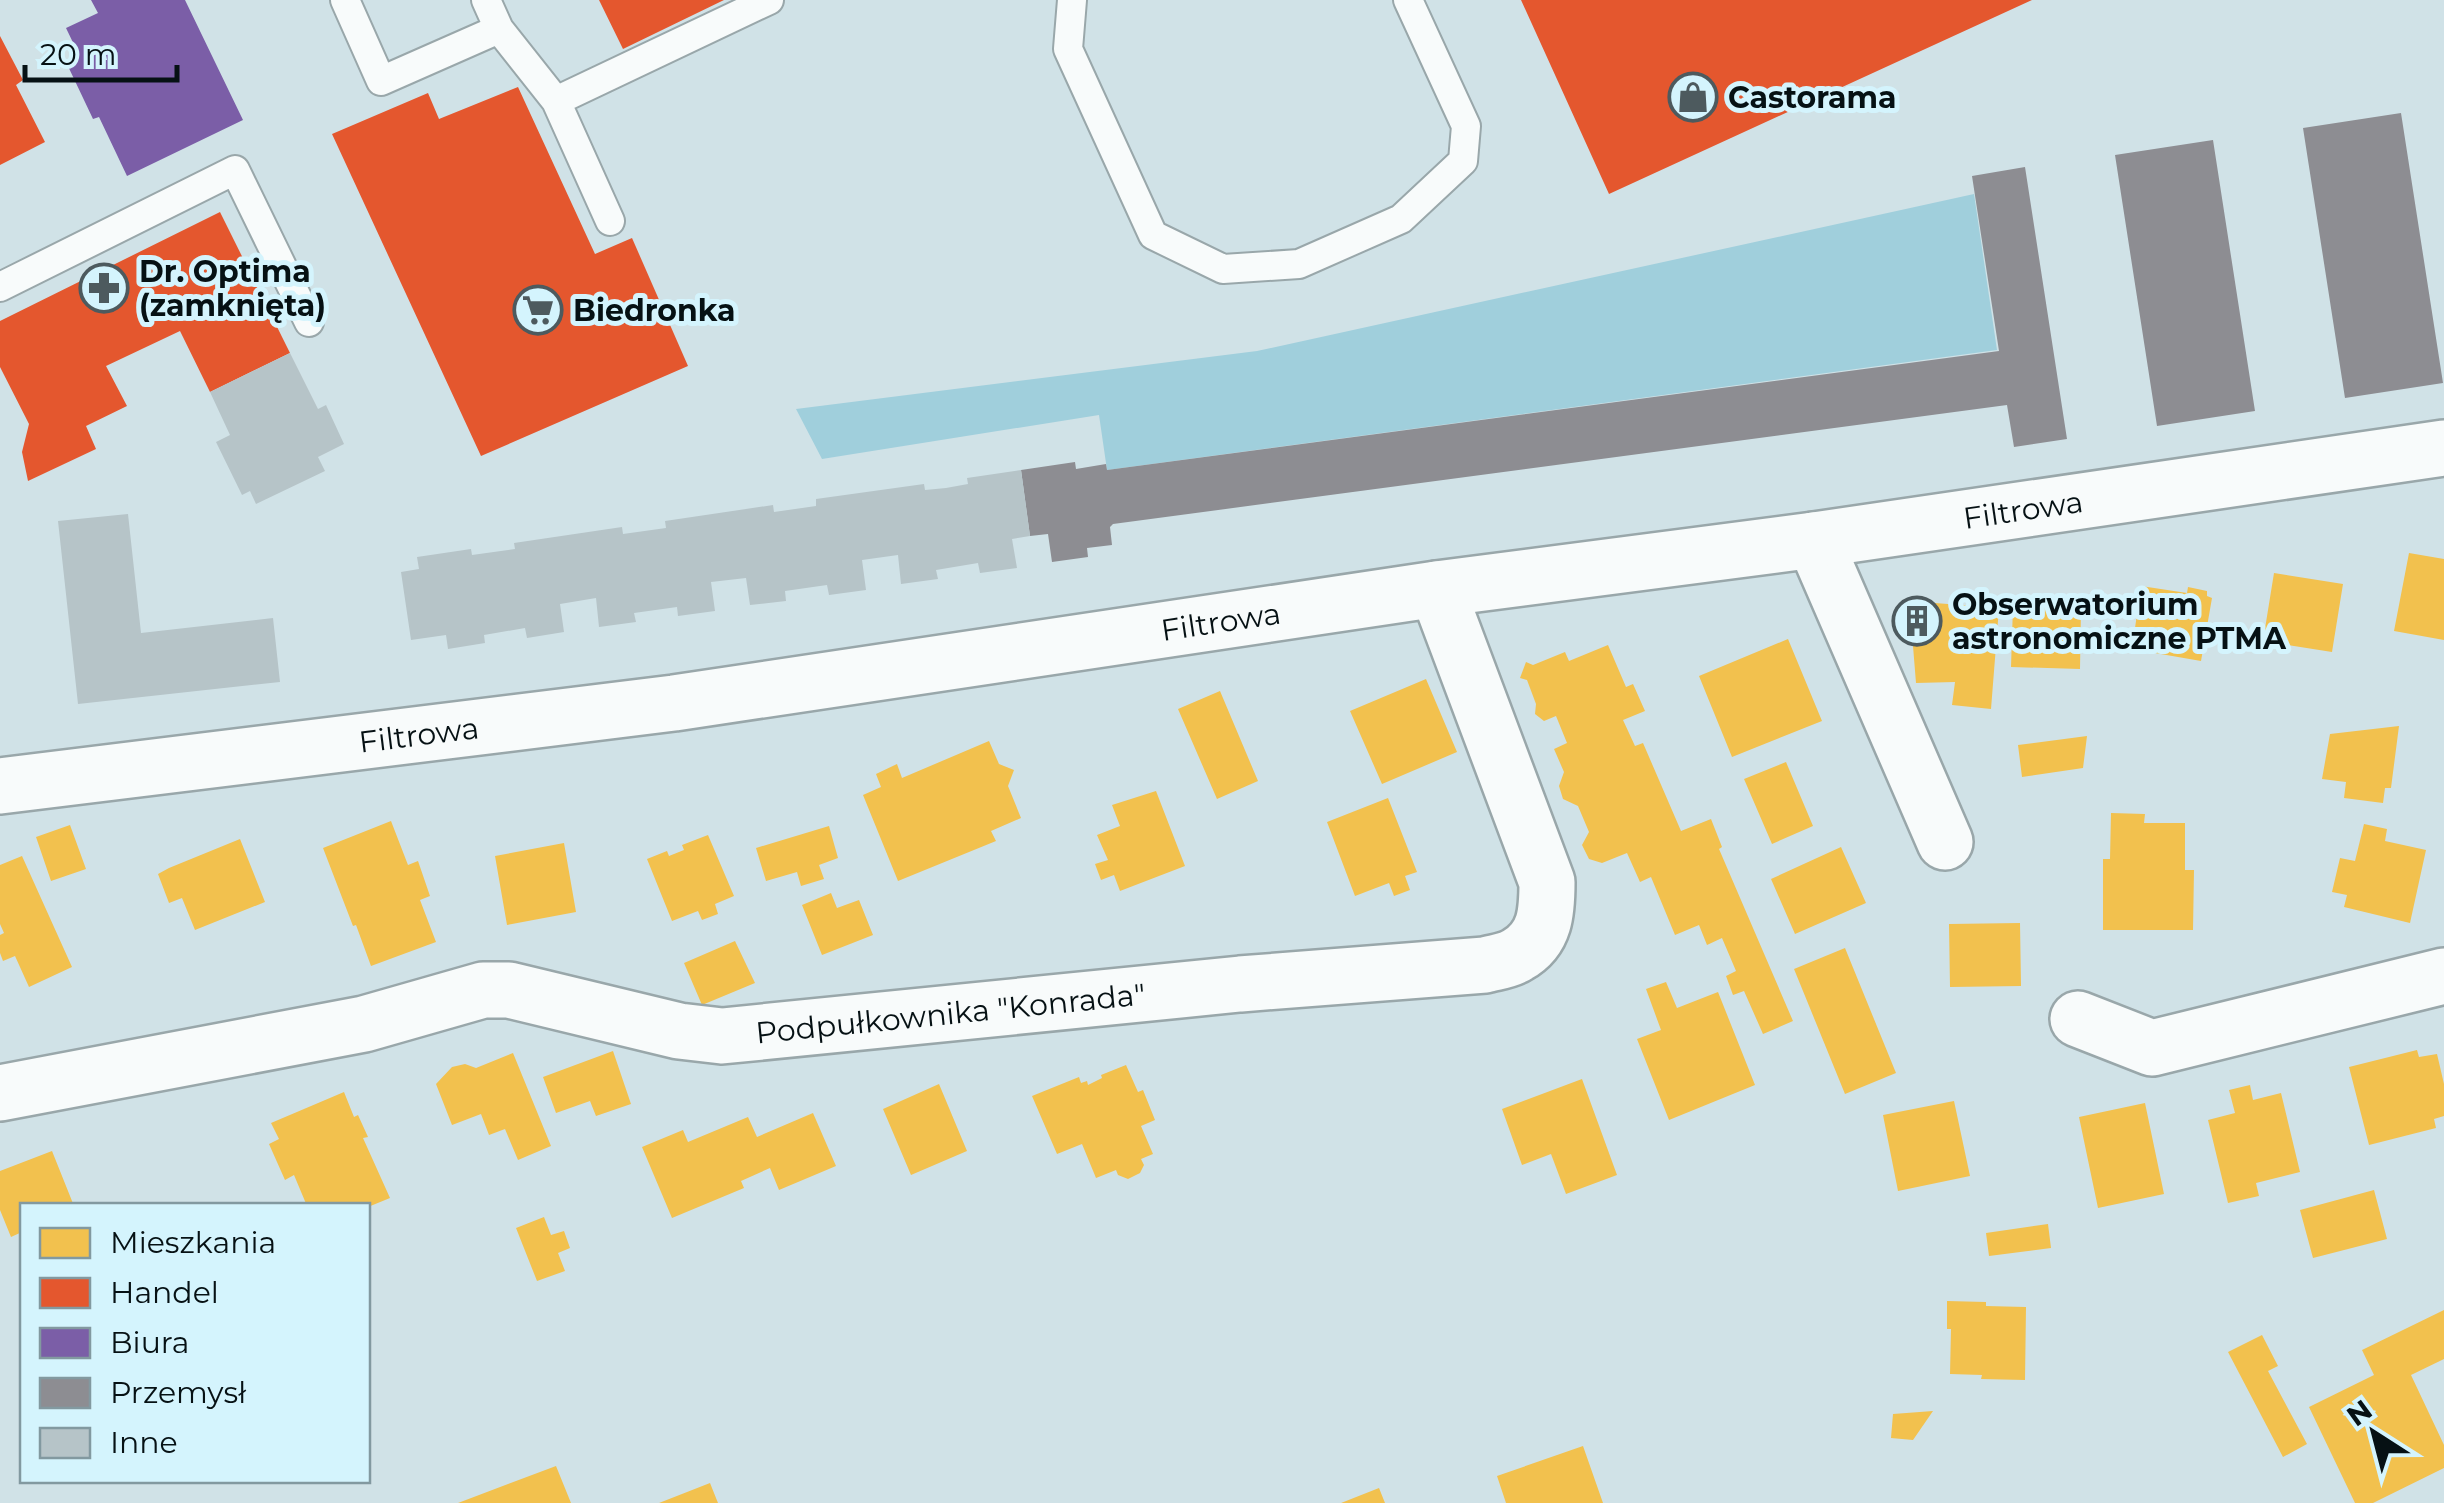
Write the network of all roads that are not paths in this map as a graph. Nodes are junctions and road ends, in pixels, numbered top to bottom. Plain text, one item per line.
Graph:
1 (344, 0) edge
2 (486, 0) edge
3 (769, 0) edge
4 (1072, 0) edge
5 (1408, 0) edge
6 (499, 29) junction
7 (556, 102) junction
8 (610, 222) dead end
9 (0, 287) edge
10 (309, 322) dead end
11 (2444, 448) edge
12 (1814, 540) junction
13 (1437, 589) junction
14 (0, 786) edge
15 (1944, 842) dead end
16 (2444, 976) edge
17 (2078, 1018) dead end
18 (0, 1093) edge

1 - 6 lane
2 - 6 lane
3 - 7 lane
4 - 5 lane
6 - 7 lane
7 - 8 lane
9 - 10 lane
11 - 12 street, Filtrowa
12 - 13 street, Filtrowa
12 - 15 street
13 - 14 street, Filtrowa
13 - 18 street, Podpułkownika "Konrada"
16 - 17 street

